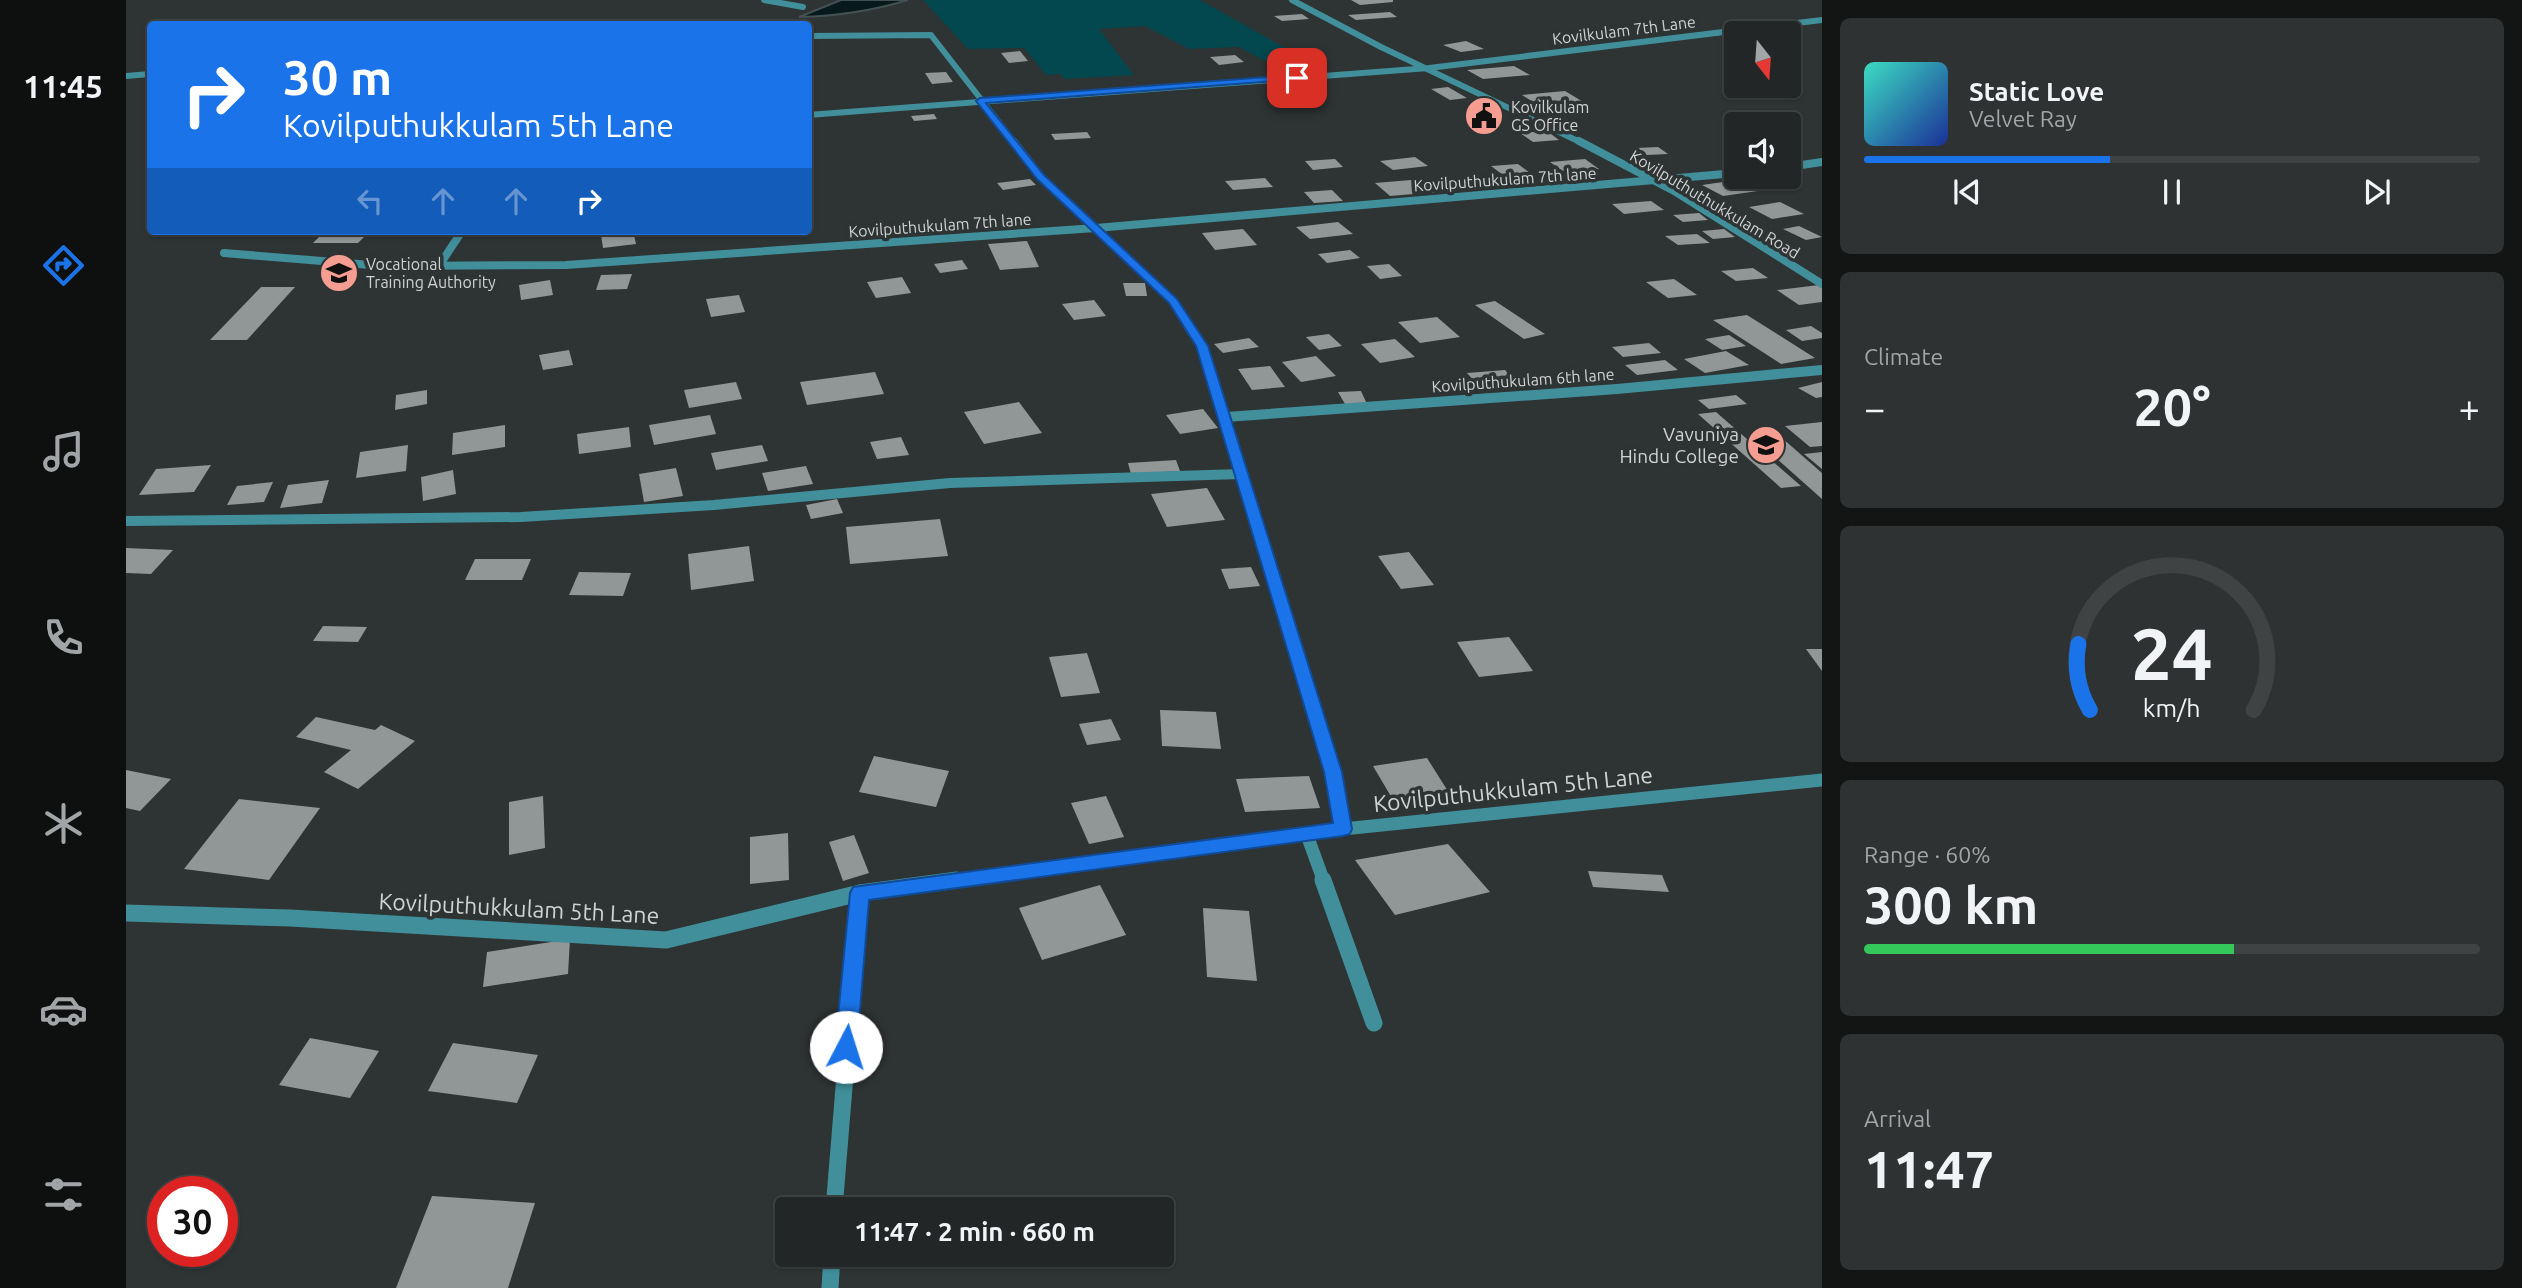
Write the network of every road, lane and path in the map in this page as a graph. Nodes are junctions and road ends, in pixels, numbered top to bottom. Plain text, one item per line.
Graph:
1 (764, 0) edge
2 (1292, 0) edge
3 (803, 7) dead end
4 (1822, 20) edge
5 (812, 36) edge
6 (1429, 68) junction
7 (147, 74) edge
8 (126, 76) edge
9 (980, 101) junction
10 (812, 115) edge
11 (1822, 162) edge
12 (1801, 165) edge
13 (1724, 174) edge
14 (1657, 181) junction
15 (1096, 228) junction
16 (459, 235) edge
17 (225, 253) dead end
18 (439, 266) junction
19 (1822, 284) edge
20 (1822, 370) edge
21 (1226, 417) junction
22 (1241, 474) junction
23 (126, 521) edge
24 (1822, 780) edge
25 (1343, 829) junction
26 (1307, 835) junction
27 (860, 893) junction
28 (126, 913) edge
29 (1374, 1023) dead end
30 (835, 1197) edge
31 (831, 1267) edge
32 (830, 1288) edge

1 - 3 street
2 - 6 street, Kovilputhuthukkulam Road
4 - 6 street, Kovilkulam 7th Lane
5 - 9 street
6 - 9 street, Kovilkulam 7th Lane
6 - 14 street, Kovilputhuthukkulam Road
7 - 8 street
9 - 10 street, Kovilkulam 7th Lane
9 - 15 street
11 - 12 street
13 - 14 street
14 - 15 street, Kovilputhukulam 7th lane
14 - 19 street, Kovilputhuthukkulam Road
15 - 18 street, Kovilputhukulam 7th lane
15 - 21 street
16 - 18 street
17 - 18 street, Kovilputhukulam 7th lane
20 - 21 street, Kovilputhukulam 6th lane
21 - 22 street
22 - 23 street
22 - 25 street
24 - 25 street, Kovilputhukkulam 5th Lane
25 - 26 street, Kovilputhukkulam 5th Lane
26 - 27 street, Kovilputhukkulam 5th Lane
26 - 29 street
27 - 28 street, Kovilputhukkulam 5th Lane
27 - 30 street
31 - 32 street

